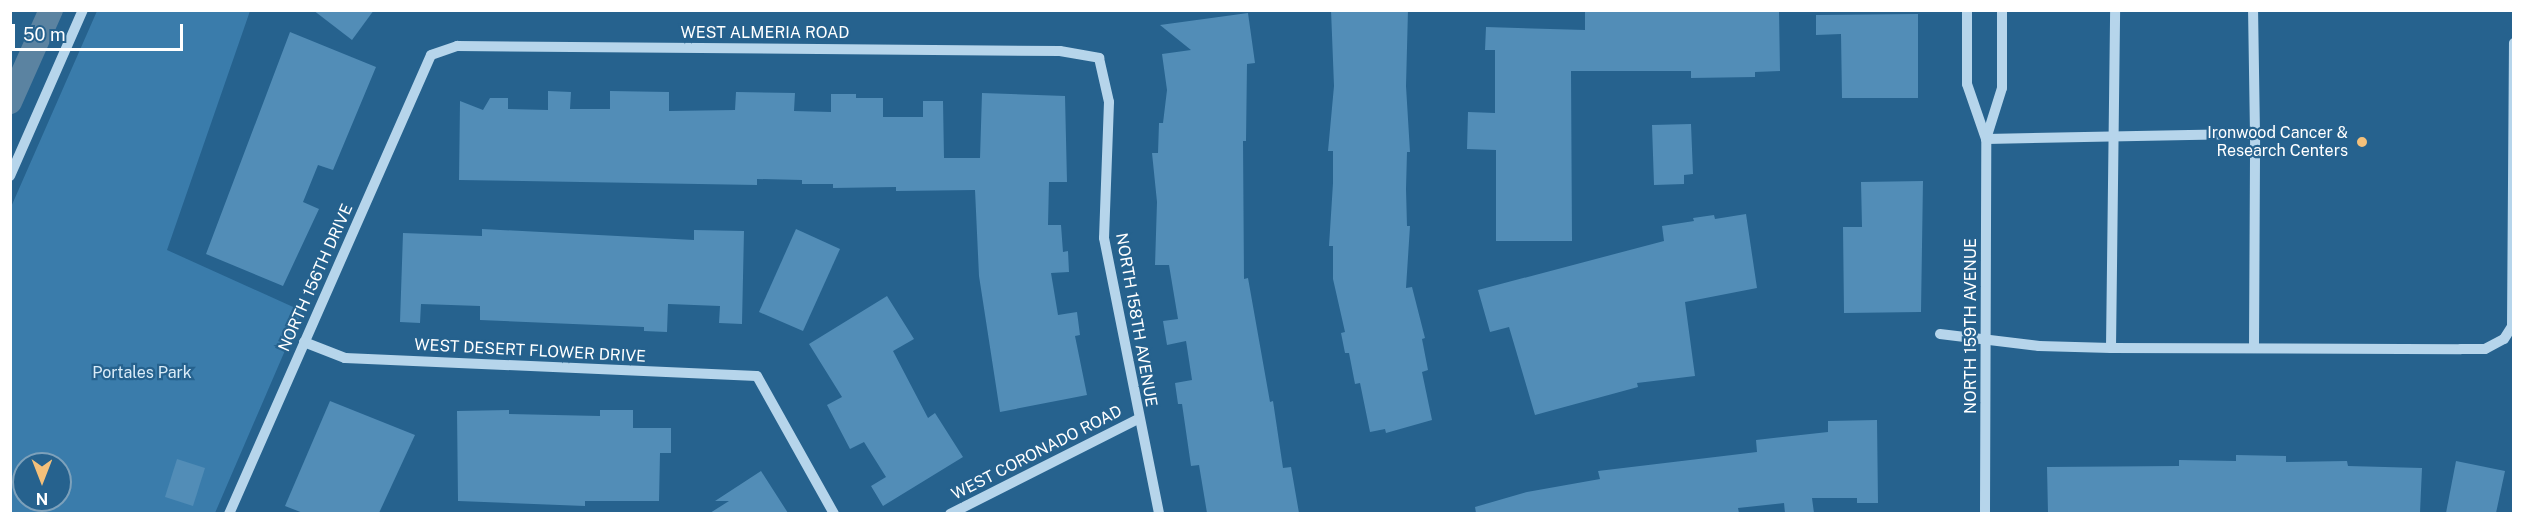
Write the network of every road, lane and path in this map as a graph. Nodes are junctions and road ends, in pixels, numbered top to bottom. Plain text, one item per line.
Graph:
1 (83, 10) edge
2 (1967, 10) edge
3 (2002, 10) edge
4 (2115, 10) edge
5 (2253, 10) edge
6 (2514, 43) edge
7 (431, 56) joint
8 (1099, 58) joint
9 (2255, 134) junction
10 (2117, 137) junction
11 (1986, 139) junction
12 (10, 176) edge
13 (1940, 334) dead end
14 (1986, 340) junction
15 (304, 342) junction
16 (2111, 348) junction
17 (2254, 348) junction
18 (1137, 419) junction
19 (229, 513) edge
20 (834, 513) edge
21 (950, 513) edge
22 (1159, 513) edge
23 (1985, 513) edge

1 - 12 street
2 - 11 street, NORTH 159TH AVENUE
3 - 11 street, NORTH 159TH AVENUE
4 - 10 street
5 - 9 street
6 - 17 street
7 - 8 street, WEST ALMERIA ROAD
7 - 15 street, NORTH 156TH DRIVE
8 - 18 street, NORTH 158TH AVENUE
9 - 10 street
9 - 17 street
10 - 11 street
10 - 16 street
11 - 14 street, NORTH 159TH AVENUE
13 - 14 street
14 - 16 street
14 - 23 street, NORTH 159TH AVENUE
15 - 19 street, NORTH 156TH DRIVE
15 - 20 street, WEST DESERT FLOWER DRIVE
16 - 17 street
18 - 21 street, WEST CORONADO ROAD
18 - 22 street, NORTH 158TH AVENUE

